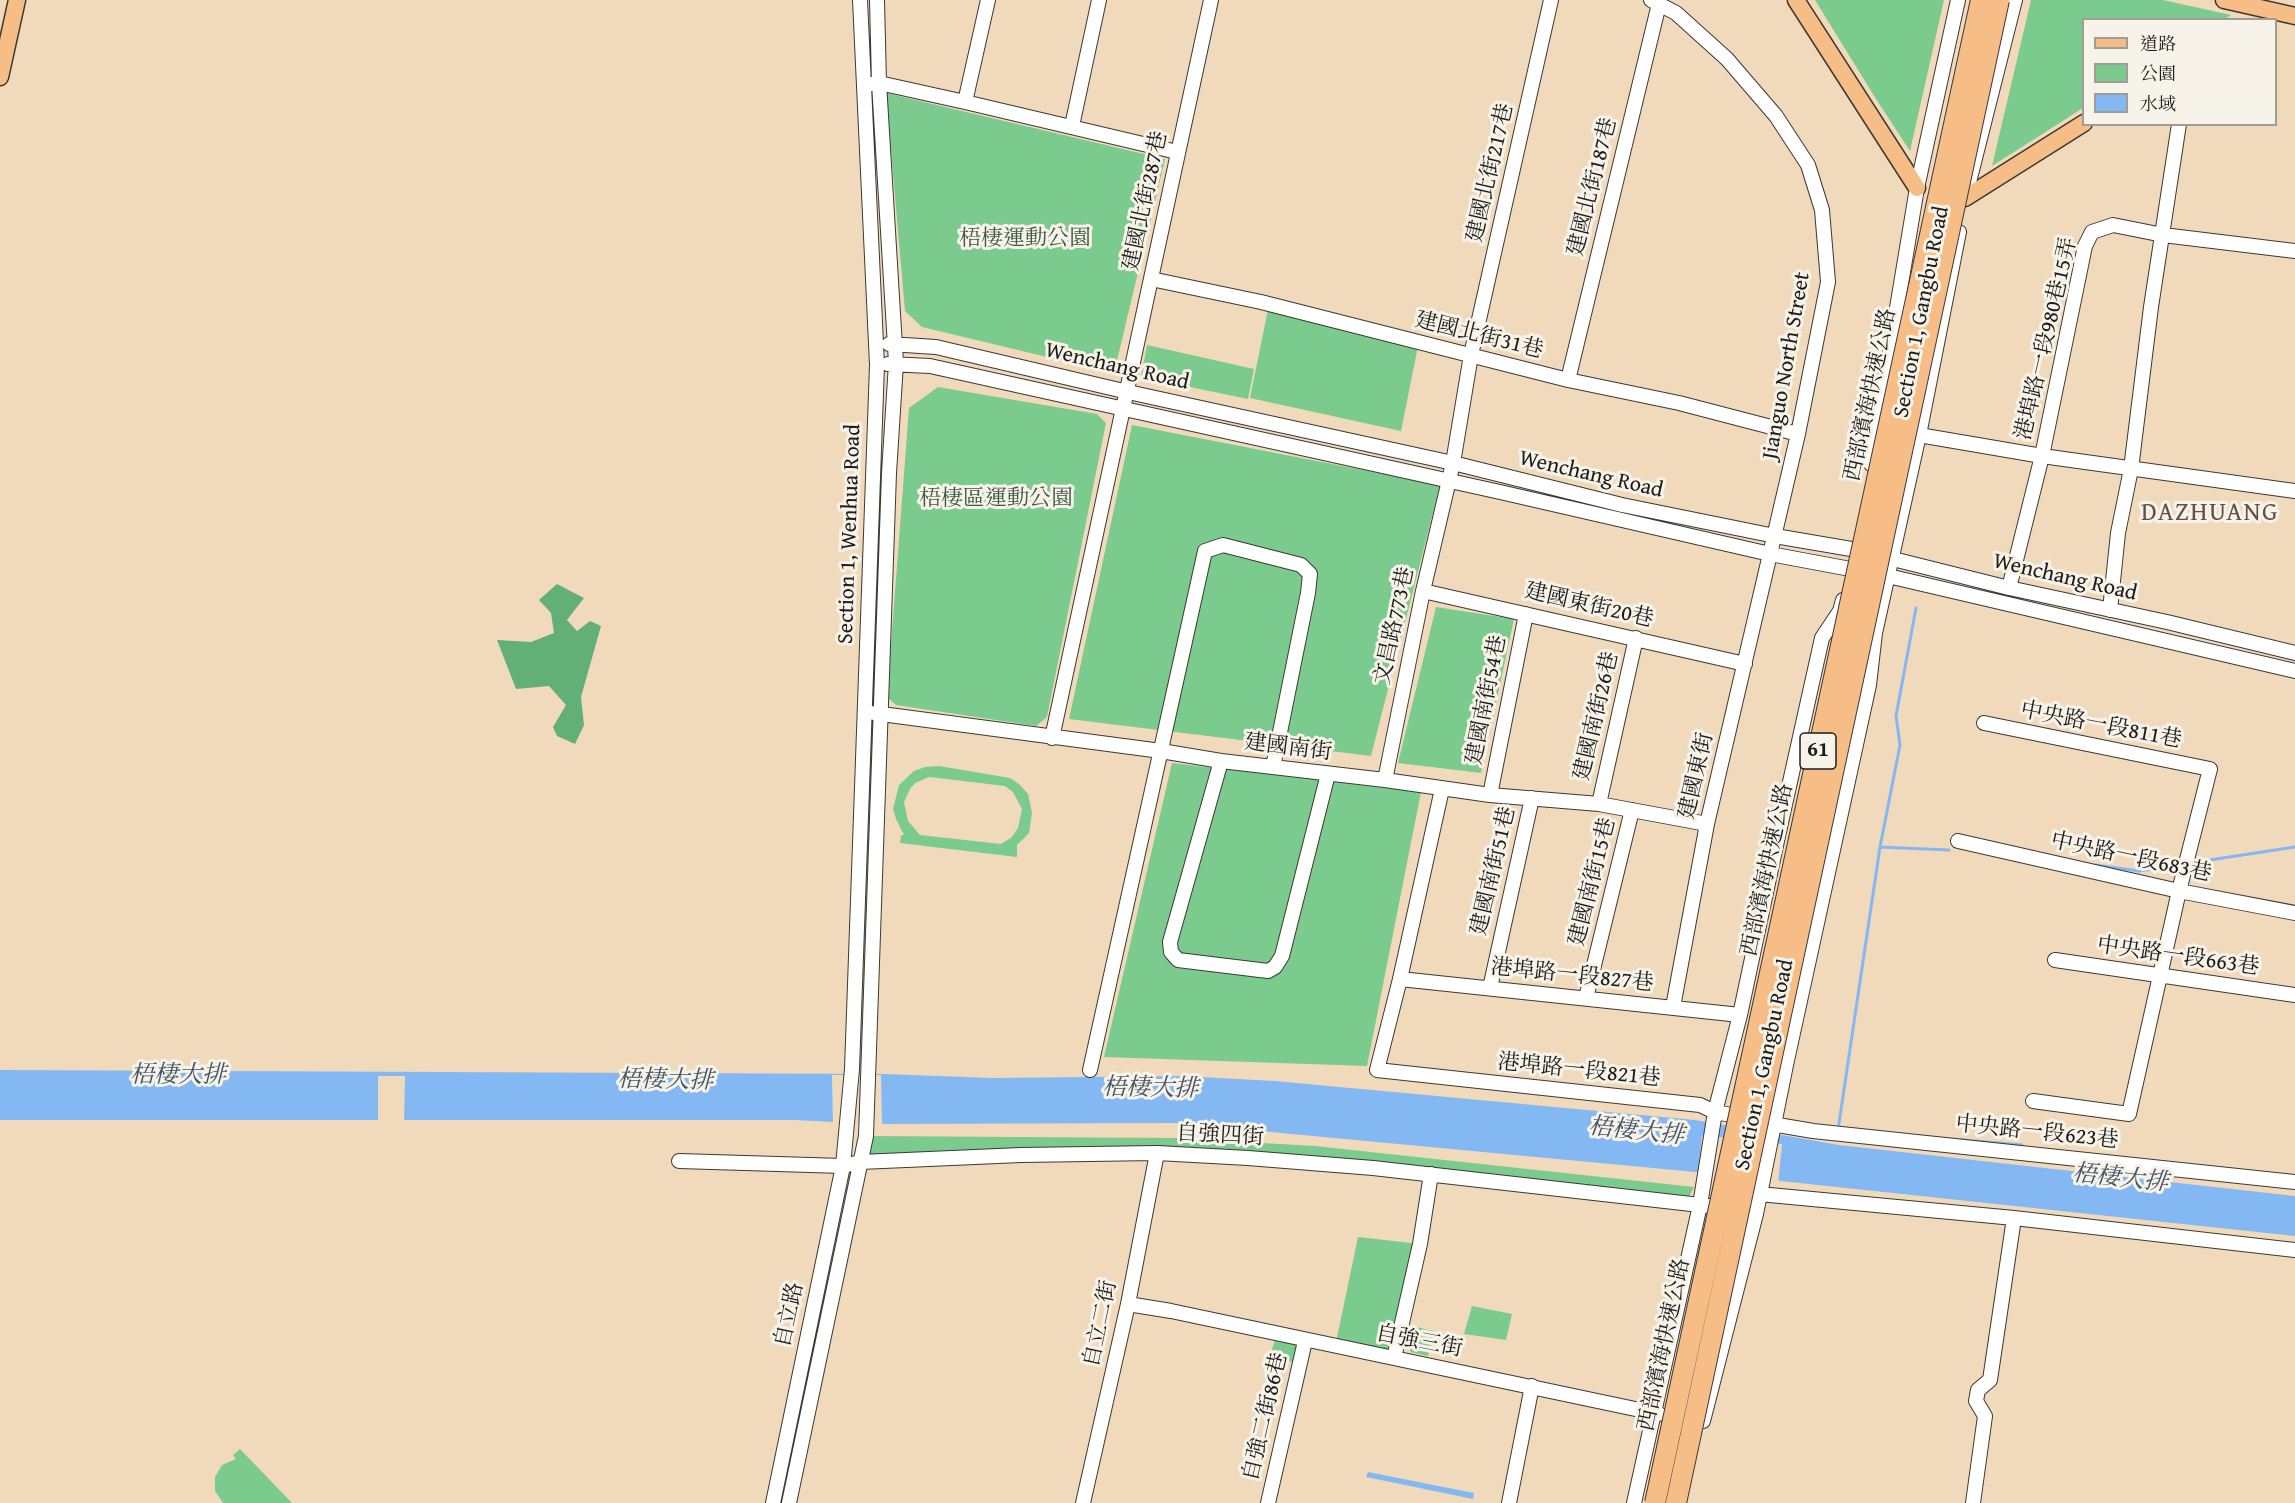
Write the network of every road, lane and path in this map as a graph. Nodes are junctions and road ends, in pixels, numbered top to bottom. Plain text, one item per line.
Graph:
1 (17, 0) edge
2 (860, 0) edge
3 (877, 0) edge
4 (988, 0) edge
5 (1099, 0) edge
6 (1210, 0) edge
7 (1551, 0) edge
8 (1796, 0) edge
9 (1958, 0) edge
10 (1981, 0) edge
11 (1999, 0) edge
12 (2015, 0) edge
13 (2224, 0) edge
14 (1655, 2) edge
15 (2268, 5) edge
16 (2295, 16) edge
17 (2252, 18) edge
18 (0, 77) edge
19 (879, 83) junction
20 (863, 85) junction
21 (965, 102) junction
22 (2082, 124) edge
23 (1072, 126) junction
24 (2179, 126) edge
25 (1177, 152) junction
26 (1917, 188) junction
27 (1965, 198) junction
28 (2163, 235) junction
29 (2295, 251) edge
30 (1151, 279) junction
31 (876, 344) junction
32 (895, 344) junction
33 (1471, 355) junction
34 (896, 363) junction
35 (877, 365) junction
36 (1568, 380) junction
37 (1128, 392) junction
38 (1122, 410) junction
39 (1798, 434) junction
40 (1919, 435) junction
41 (2042, 456) junction
42 (1453, 463) junction
43 (2131, 469) junction
44 (1448, 481) junction
45 (2295, 491) edge
46 (1775, 536) junction
47 (1857, 550) junction
48 (1770, 554) junction
49 (1893, 559) junction
50 (1852, 568) junction
51 (1888, 576) junction
52 (2009, 588) junction
53 (1423, 591) junction
54 (2110, 610) junction
55 (1840, 611) junction
56 (1526, 614) junction
57 (1875, 633) junction
58 (1636, 638) junction
59 (2295, 653) edge
60 (1745, 664) junction
61 (2295, 671) edge
62 (865, 712) junction
63 (882, 714) junction
64 (1836, 722) junction
65 (1984, 723) dead end
66 (1052, 738) junction
67 (1161, 751) junction
68 (1221, 761) junction
69 (1273, 767) junction
70 (1329, 774) junction
71 (1385, 780) junction
72 (1442, 789) junction
73 (1490, 795) junction
74 (1532, 798) junction
75 (1599, 804) junction
76 (1632, 810) junction
77 (1707, 824) junction
78 (1958, 841) dead end
79 (2179, 891) junction
80 (2295, 913) edge
81 (2055, 960) dead end
82 (2161, 976) junction
83 (1400, 980) junction
84 (1490, 988) junction
85 (2295, 995) edge
86 (1586, 998) junction
87 (1673, 1008) junction
88 (1740, 1015) junction
89 (1090, 1070) dead end
90 (2033, 1101) dead end
91 (1716, 1112) junction
92 (1749, 1118) junction
93 (1774, 1125) junction
94 (847, 1134) joint
95 (866, 1136) joint
96 (1157, 1153) junction
97 (679, 1161) dead end
98 (860, 1162) junction
99 (843, 1166) junction
100 (1431, 1174) junction
101 (2295, 1182) edge
102 (1759, 1194) junction
103 (1700, 1205) junction
104 (1730, 1210) junction
105 (1756, 1214) junction
106 (2014, 1218) junction
107 (2295, 1250) edge
108 (1128, 1304) junction
109 (1305, 1341) junction
110 (1394, 1358) junction
111 (1532, 1386) junction
112 (1679, 1393) junction
113 (1700, 1394) junction
114 (1653, 1413) junction
115 (1684, 1419) junction
116 (1702, 1423) junction
117 (773, 1503) edge
118 (789, 1503) edge
119 (1083, 1503) edge
120 (1268, 1503) edge
121 (1509, 1503) edge
122 (1634, 1503) edge
123 (1655, 1503) edge
124 (1665, 1503) edge
125 (1676, 1503) edge
126 (1685, 1503) edge
127 (1973, 1503) edge

1 - 18 main road
2 - 20 street, Section 1, Wenhua Road
3 - 19 street, Section 1, Wenhua Road
4 - 21 street
5 - 23 street
6 - 25 street, 建國北街287巷
7 - 33 street, 建國北街217巷
8 - 26 main road
9 - 26 street, Section 1, Gangbu Road
10 - 112 highway, 西部濱海快速公路 / 61, bridge
11 - 113 highway, 西部濱海快速公路 / 61, bridge
12 - 27 street, Section 1, Gangbu Road
13 - 15 main road
14 - 36 street, 建國北街187巷
14 - 39 street, Jianguo North Street
15 - 16 main road
15 - 17 main road
19 - 20 street
19 - 21 street
19 - 32 street, Section 1, Wenhua Road
20 - 31 street, Section 1, Wenhua Road
21 - 23 street
22 - 27 main road
23 - 25 street
24 - 28 street
25 - 30 street, 建國北街287巷
26 - 47 street, Section 1, Gangbu Road
27 - 40 street, Section 1, Gangbu Road
28 - 29 street
28 - 41 street, 港埠路一段980巷15弄
28 - 43 street
30 - 33 street, 建國北街31巷
30 - 37 street, 建國北街287巷
31 - 32 street, Wenchang Road
31 - 35 street, Section 1, Wenhua Road
32 - 34 street, Section 1, Wenhua Road
32 - 37 street, Wenchang Road
33 - 36 street, 建國北街31巷
33 - 42 street, 建國北街217巷
34 - 35 street, Wenchang Road
34 - 38 street, Wenchang Road
34 - 63 street, Section 1, Wenhua Road
35 - 62 street, Section 1, Wenhua Road
36 - 39 street, 建國北街31巷
37 - 38 street, 建國北街287巷
37 - 42 street, Wenchang Road
38 - 44 street, Wenchang Road
38 - 66 street, 建國北街287巷
39 - 46 street, Jianguo North Street
40 - 41 street
40 - 49 street, Section 1, Gangbu Road
41 - 43 street
41 - 52 street
42 - 44 street, 文昌路773巷
42 - 46 street, Wenchang Road
43 - 45 street
43 - 54 street
44 - 48 street, Wenchang Road
44 - 53 street, 文昌路773巷
46 - 47 street, Wenchang Road
46 - 48 street, Jianguo North Street
47 - 49 street, Wenchang Road
47 - 50 street, Section 1, Gangbu Road
48 - 50 street, Wenchang Road
48 - 60 street, 建國東街
49 - 51 street, Section 1, Gangbu Road
49 - 52 street, Wenchang Road
50 - 51 street, Wenchang Road
50 - 55 street, Section 1, Gangbu Road
51 - 57 street, Section 1, Gangbu Road
51 - 61 street, Wenchang Road
52 - 54 street, Wenchang Road
53 - 56 street, 建國東街20巷
53 - 71 street, 文昌路773巷
54 - 59 street, Wenchang Road
55 - 64 street, Section 1, Gangbu Road
55 - 88 street, Section 1, Gangbu Road
55 - 112 highway, bridge
56 - 58 street, 建國東街20巷
56 - 73 street, 建國南街54巷
57 - 64 street, Section 1, Gangbu Road
57 - 93 street, Section 1, Gangbu Road
57 - 113 highway, bridge
58 - 60 street, 建國東街20巷
58 - 75 street, 建國南街26巷
60 - 77 street, 建國東街
62 - 63 street, 建國南街
62 - 94 street, Section 1, Wenhua Road
63 - 66 street, 建國南街
63 - 95 street, Section 1, Wenhua Road
64 - 92 street, Section 1, Gangbu Road
65 - 79 street, 中央路一段811巷
66 - 67 street, 建國南街
67 - 68 street, 建國南街
67 - 69 street
67 - 89 street
68 - 69 street, 建國南街
68 - 70 street
69 - 70 street, 建國南街
70 - 71 street, 建國南街
71 - 72 street, 建國南街
72 - 73 street, 建國南街
72 - 83 street
73 - 74 street, 建國南街
74 - 75 street, 建國南街
74 - 84 street, 建國南街51巷
75 - 76 street, 建國南街
76 - 77 street, 建國南街
76 - 86 street, 建國南街15巷
77 - 87 street, 建國東街
78 - 79 street, 中央路一段683巷
79 - 80 street, 中央路一段683巷
79 - 82 street
81 - 82 street, 中央路一段663巷
82 - 85 street, 中央路一段663巷
82 - 90 street
83 - 84 street, 港埠路一段827巷
83 - 91 street, 港埠路一段821巷
84 - 86 street, 港埠路一段827巷
86 - 87 street, 港埠路一段827巷
87 - 88 street, 港埠路一段827巷
88 - 91 street, Section 1, Gangbu Road
91 - 92 street, 港埠路一段821巷
91 - 103 street, Section 1, Gangbu Road
92 - 93 street, 港埠路一段821巷
92 - 104 street, Section 1, Gangbu Road
93 - 101 street, 中央路一段623巷
93 - 102 street, Section 1, Gangbu Road
94 - 99 street, 自立路
95 - 98 street, 自立路
96 - 98 street, 自強四街
96 - 100 street, 自強四街
96 - 108 street, 自立二街
97 - 99 street, 自強四街
98 - 99 street, 自強四街
98 - 118 street, 自立路
99 - 117 street, 自立路
100 - 103 street, 自強四街
100 - 110 street
102 - 105 street, Section 1, Gangbu Road
102 - 106 street
103 - 104 street, 自強四街
103 - 114 street, Section 1, Gangbu Road
104 - 105 street, 自強四街
104 - 115 street, Section 1, Gangbu Road
105 - 116 street, Section 1, Gangbu Road
106 - 107 street
106 - 127 street
108 - 109 street, 自強三街
108 - 119 street, 自立二街
109 - 110 street, 自強三街
109 - 120 street, 自強二街86巷
110 - 111 street, 自強三街
111 - 114 street, 自強三街
111 - 121 street
112 - 123 highway, 西部濱海快速公路 / 61, bridge
113 - 125 highway, 西部濱海快速公路 / 61, bridge
114 - 115 street, 自強三街
114 - 122 street, Section 1, Gangbu Road
115 - 116 street, 自強三街
115 - 124 street, Section 1, Gangbu Road
116 - 126 street, Section 1, Gangbu Road

